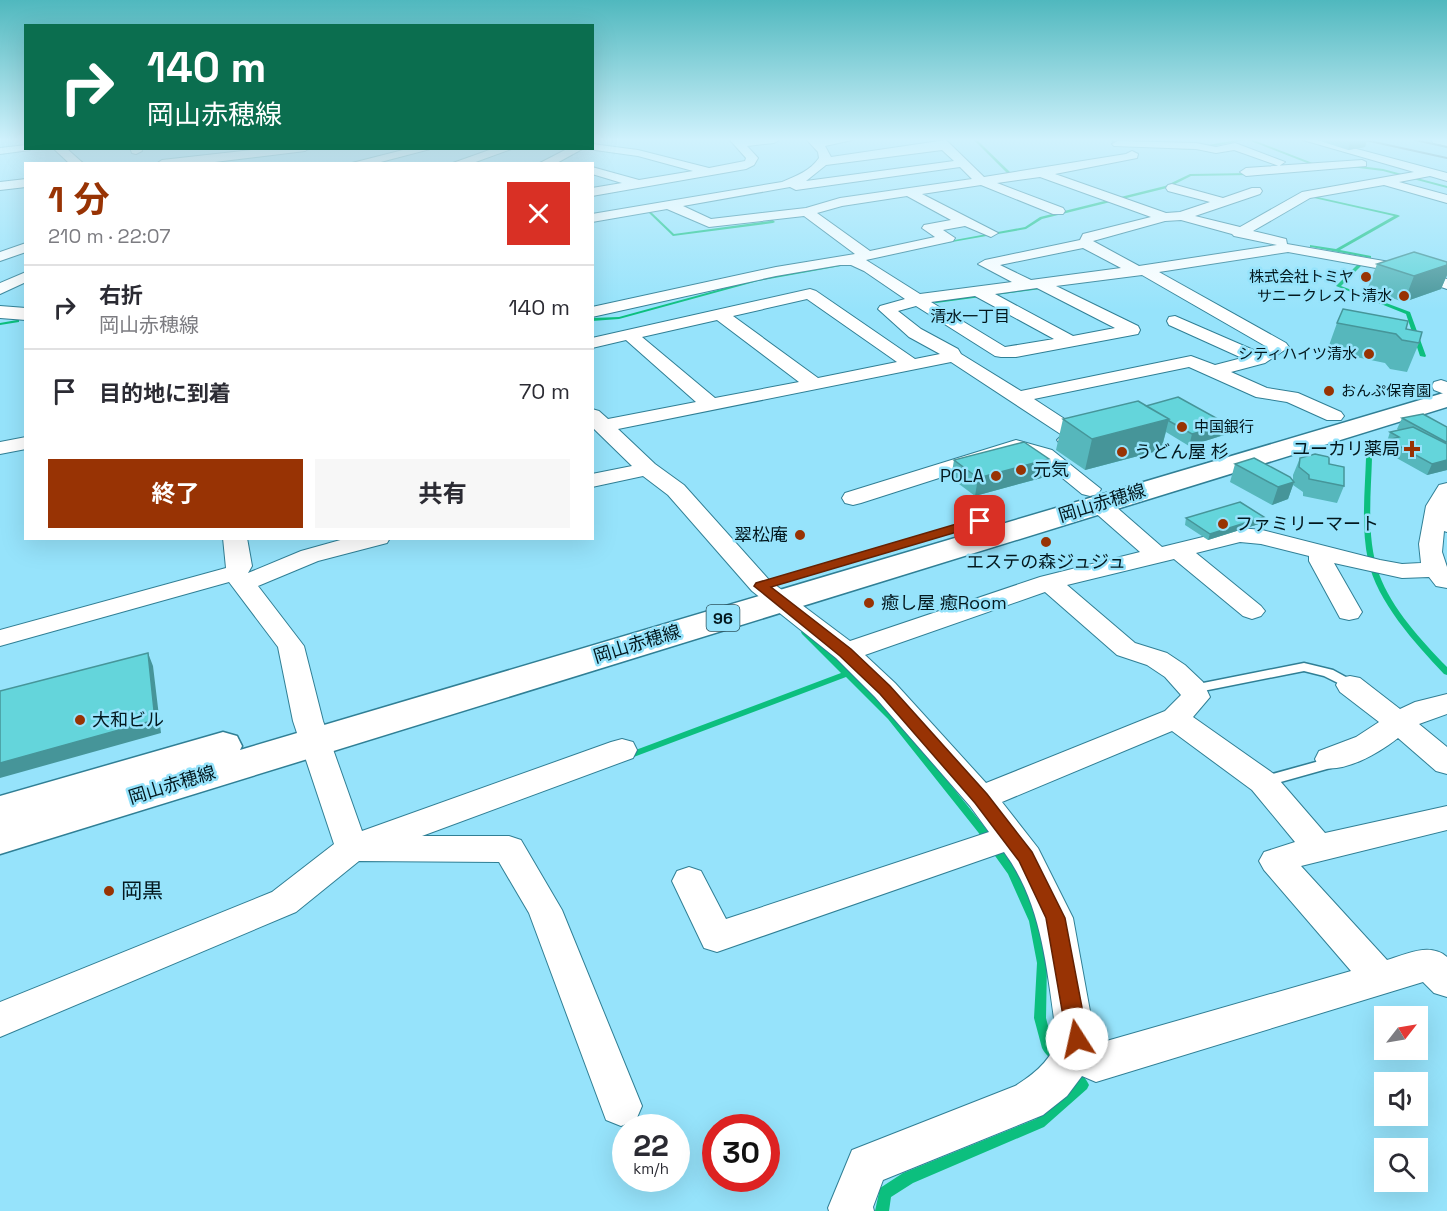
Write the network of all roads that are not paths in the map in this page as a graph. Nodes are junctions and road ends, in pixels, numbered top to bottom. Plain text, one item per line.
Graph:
1 (660, 197) edge
2 (716, 197) edge
3 (822, 197) edge
4 (878, 197) edge
5 (918, 197) edge
6 (1021, 197) edge
7 (1107, 197) edge
8 (1161, 197) edge
9 (1187, 197) edge
10 (1240, 197) edge
11 (1303, 197) edge
12 (840, 202) junction
13 (1225, 202) junction
14 (673, 204) junction
15 (1133, 206) junction
16 (1059, 211) dead end
17 (807, 212) junction
18 (1181, 216) junction
19 (1165, 217) junction
20 (594, 218) edge
21 (966, 222) junction
22 (991, 233) dead end
23 (1239, 233) junction
24 (1084, 243) junction
25 (24, 248) edge
26 (1297, 248) junction
27 (0, 257) edge
28 (859, 259) junction
29 (1436, 264) edge
30 (1406, 267) junction
31 (1141, 270) junction
32 (14, 280) edge
33 (1447, 284) edge
34 (1041, 286) junction
35 (0, 289) edge
36 (983, 294) junction
37 (919, 300) junction
38 (594, 312) edge
39 (720, 314) junction
40 (1174, 321) dead end
41 (630, 334) junction
42 (1070, 341) junction
43 (594, 343) edge
44 (951, 357) junction
45 (1259, 359) junction
46 (912, 365) junction
47 (1214, 371) junction
48 (814, 384) junction
49 (1445, 390) edge
50 (1017, 397) junction
51 (711, 405) junction
52 (1334, 416) junction
53 (601, 429) edge
54 (24, 443) edge
55 (0, 448) edge
56 (1029, 450) junction
57 (647, 469) junction
58 (594, 481) edge
59 (1447, 490) edge
60 (1095, 497) junction
61 (853, 498) dead end
62 (1441, 522) edge
63 (235, 540) edge
64 (370, 540) edge
65 (1320, 551) junction
66 (1168, 553) junction
67 (1441, 577) edge
68 (239, 578) junction
69 (1049, 582) junction
70 (770, 593) junction
71 (1252, 611) dead end
72 (1349, 612) dead end
73 (0, 638) edge
74 (846, 652) junction
75 (1350, 685) joint
76 (1193, 689) junction
77 (1447, 704) edge
78 (1175, 718) junction
79 (1398, 722) junction
80 (311, 732) junction
81 (622, 750) dead end
82 (1330, 759) joint
83 (1447, 763) edge
84 (1263, 782) junction
85 (981, 798) junction
86 (0, 812) edge
87 (1447, 818) edge
88 (0, 838) edge
89 (998, 842) junction
90 (1318, 847) junction
91 (352, 848) junction
92 (689, 881) dead end
93 (1381, 979) junction
94 (1447, 981) edge
95 (0, 1020) edge
96 (1068, 1062) junction
97 (621, 1106) dead end
98 (852, 1211) edge

1 - 14 street
2 - 14 street
3 - 12 street
4 - 12 street
5 - 21 street
6 - 16 street
7 - 15 street
8 - 15 street
9 - 13 street
10 - 13 street
11 - 23 street
12 - 17 street
13 - 18 street
14 - 17 street
14 - 20 street
15 - 19 street
17 - 28 street
18 - 19 street
18 - 23 street
19 - 24 street
21 - 22 street
21 - 28 street
23 - 26 street
24 - 31 street
24 - 34 street
25 - 27 street
26 - 30 street
26 - 31 street
28 - 37 street
28 - 38 street
29 - 30 street
30 - 33 street
31 - 34 street
31 - 45 street
32 - 35 street
34 - 36 street
34 - 42 street
36 - 37 street
36 - 42 street
37 - 42 street
37 - 44 street
39 - 41 street
39 - 46 street
39 - 48 street
40 - 45 street
41 - 43 street
41 - 51 street
44 - 46 street
44 - 50 street
45 - 47 street
46 - 48 street
47 - 50 street
47 - 52 street
48 - 51 street
49 - 52 main road, 岡山赤穂線 / 96
49 - 60 main road, 岡山赤穂線 / 96
50 - 56 street
51 - 53 street
52 - 60 main road, 岡山赤穂線 / 96
53 - 57 street
54 - 55 street
56 - 60 street
56 - 61 street
57 - 58 street
57 - 70 street
59 - 62 street
60 - 66 street
60 - 70 main road, 岡山赤穂線 / 96
62 - 67 street
63 - 68 street
64 - 68 street
65 - 66 street
65 - 67 street
65 - 72 street
66 - 69 street
66 - 71 street
68 - 73 street
68 - 80 street
69 - 74 street
69 - 76 street
70 - 74 street
70 - 80 main road, 岡山赤穂線 / 96
74 - 85 street
75 - 76 lane
75 - 79 street
76 - 78 street
77 - 79 street
78 - 84 street
78 - 85 street
79 - 82 street
79 - 83 street
80 - 86 main road, 岡山赤穂線 / 96
80 - 88 main road, 岡山赤穂線 / 96
80 - 91 street
81 - 91 street
82 - 84 lane
84 - 90 street
85 - 89 street
87 - 90 street
89 - 92 street
89 - 96 street
90 - 93 street
91 - 95 street
91 - 97 street
93 - 94 street
93 - 96 street
96 - 98 street

